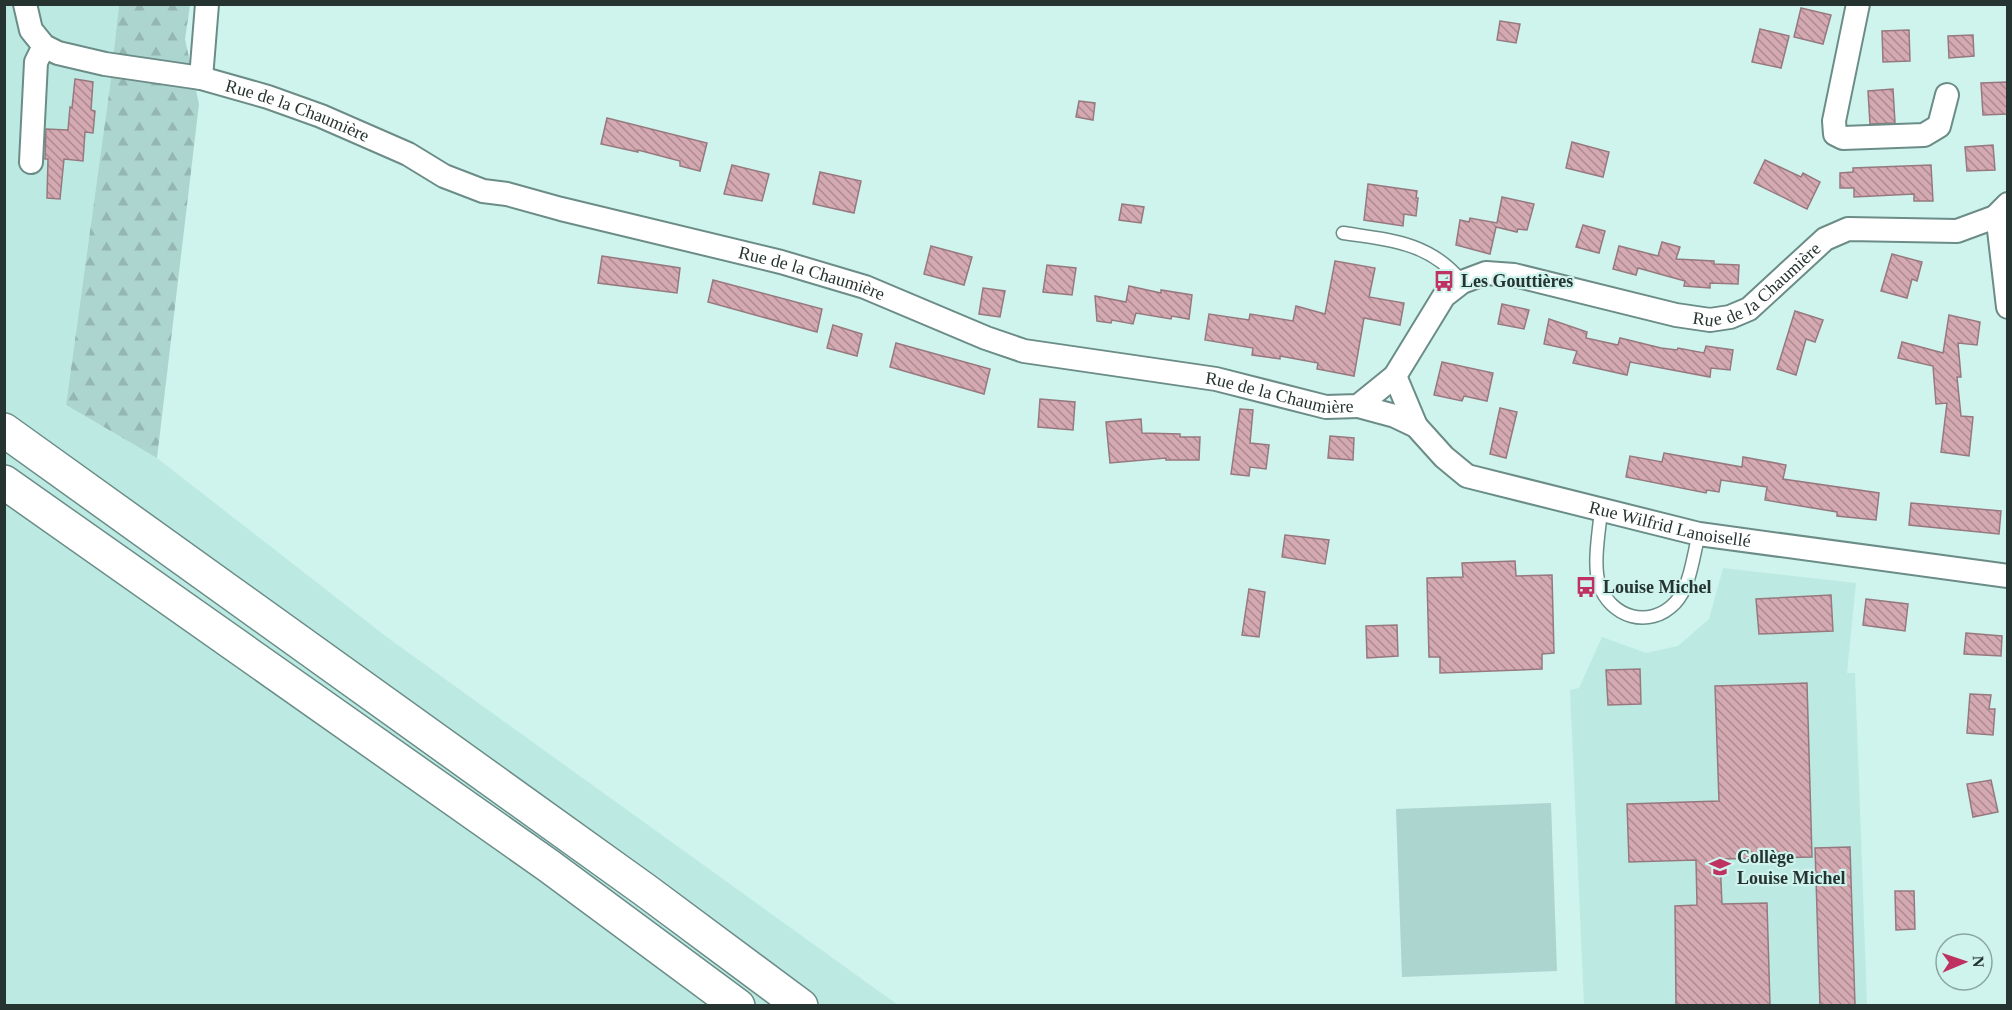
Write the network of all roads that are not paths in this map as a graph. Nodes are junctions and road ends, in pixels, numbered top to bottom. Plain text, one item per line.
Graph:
1 (25, 4) edge
2 (207, 4) edge
3 (1858, 4) edge
4 (44, 46) junction
5 (194, 76) junction
6 (1947, 95) dead end
7 (31, 162) dead end
8 (2001, 211) edge
9 (1343, 233) dead end
10 (1462, 282) junction
11 (2007, 307) edge
12 (1395, 376) junction
13 (1358, 406) junction
14 (1416, 426) junction
15 (13, 436) edge
16 (4, 482) edge
17 (1601, 510) junction
18 (1699, 534) junction
19 (2007, 576) edge
20 (738, 1005) edge
21 (801, 1005) edge

1 - 4 street
2 - 5 street
3 - 6 street
4 - 5 street, Rue de la Chaumière
4 - 7 street
5 - 13 street, Rue de la Chaumière
8 - 10 street, Rue de la Chaumière
8 - 11 street
9 - 10 lane
10 - 12 street, Rue de la Chaumière
12 - 13 street, Rue de la Chaumière
12 - 14 street
13 - 14 street, Rue Wilfrid Lanoisellé
14 - 17 street, Rue Wilfrid Lanoisellé
15 - 21 highway
16 - 20 highway
17 - 18 street, Rue Wilfrid Lanoisellé
17 - 18 lane
18 - 19 street, Rue Wilfrid Lanoisellé

